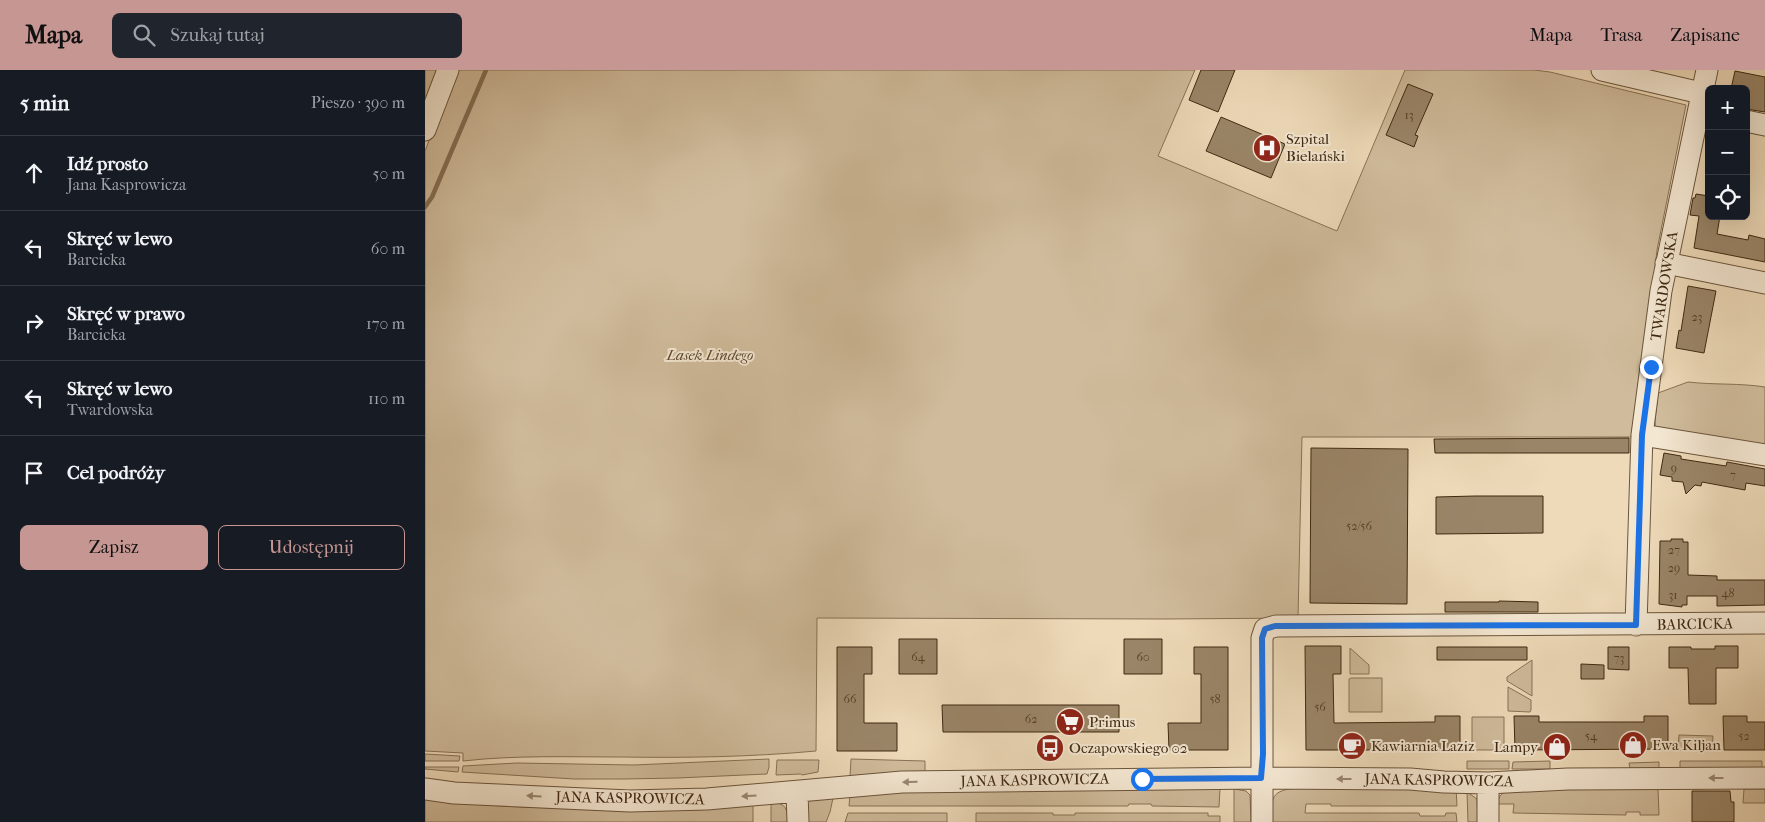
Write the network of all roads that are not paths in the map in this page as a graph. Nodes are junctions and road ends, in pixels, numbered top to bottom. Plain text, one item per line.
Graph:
1 (448, 70) edge
2 (1602, 70) edge
3 (1707, 70) edge
4 (1702, 106) edge
5 (1750, 122) edge
6 (1765, 125) edge
7 (425, 130) edge
8 (1666, 263) junction
9 (1765, 283) edge
10 (1642, 435) junction
11 (1765, 455) edge
12 (1765, 623) edge
13 (1636, 625) junction
14 (1261, 778) junction
15 (1765, 778) edge
16 (1487, 783) junction
17 (425, 789) edge
18 (797, 792) junction
19 (798, 822) edge
20 (1262, 822) edge
21 (1488, 822) edge

1 - 7 street
2 - 4 street
3 - 4 street, TWARDOWSKA
4 - 8 street, TWARDOWSKA
5 - 6 street
8 - 9 street
8 - 10 street, TWARDOWSKA
10 - 11 street
10 - 13 street, TWARDOWSKA
12 - 13 street, BARCICKA
13 - 14 street, BARCICKA
16 -> 14 street, JANA KASPROWICZA
14 -> 18 street, JANA KASPROWICZA
14 - 20 street
15 -> 16 street, JANA KASPROWICZA
16 - 21 street
18 -> 17 street, JANA KASPROWICZA
18 - 19 street

